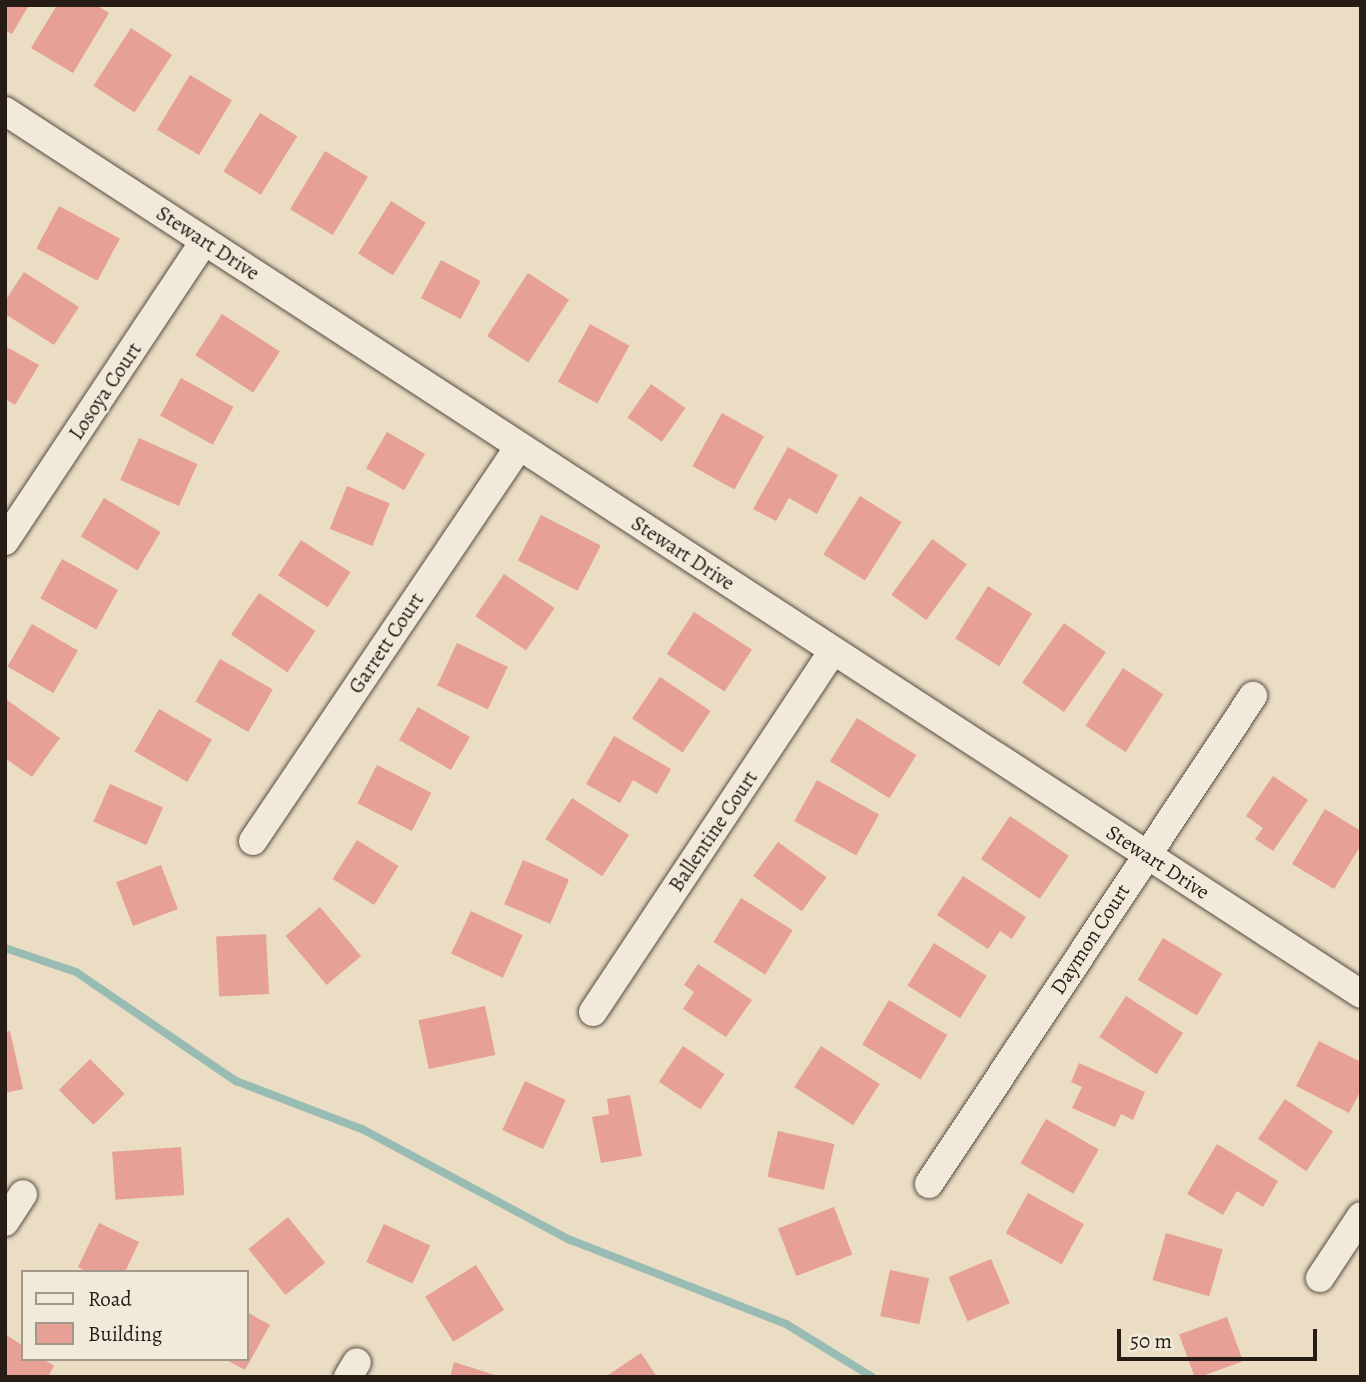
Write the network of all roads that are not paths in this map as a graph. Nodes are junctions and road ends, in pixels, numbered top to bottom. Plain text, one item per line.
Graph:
1 (5, 111) edge
2 (204, 241) junction
3 (519, 446) junction
4 (5, 541) edge
5 (834, 651) junction
6 (1253, 696) dead end
7 (253, 841) dead end
8 (1146, 854) junction
9 (1361, 994) edge
10 (593, 1012) dead end
11 (929, 1184) dead end
12 (23, 1194) dead end
13 (1361, 1216) edge
14 (5, 1222) edge
15 (1320, 1278) dead end

1 - 2 street, Stewart Drive
2 - 3 street, Stewart Drive
2 - 4 street, Losoya Court
3 - 5 street, Stewart Drive
3 - 7 street, Garrett Court
5 - 8 street, Stewart Drive
5 - 10 street, Ballentine Court
6 - 8 street, Daymon Court
8 - 9 street, Stewart Drive
8 - 11 street, Daymon Court
12 - 14 street
13 - 15 street

